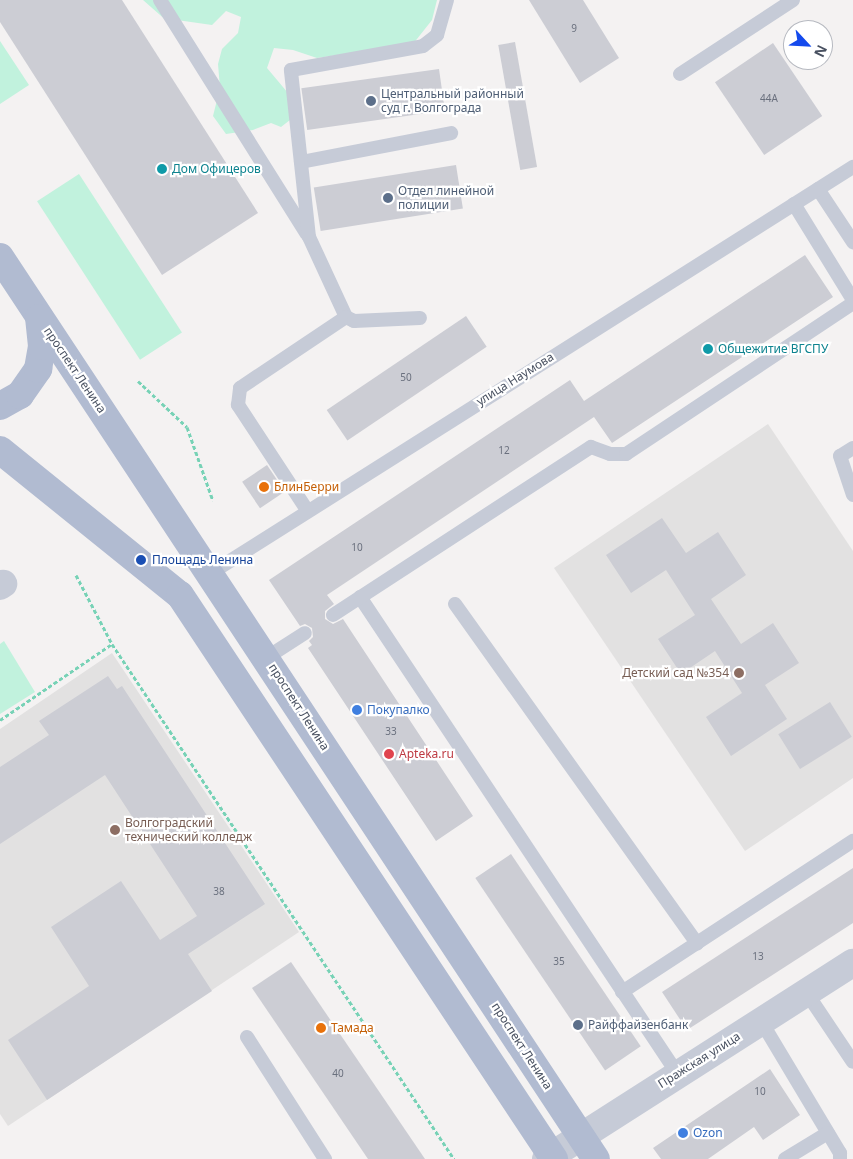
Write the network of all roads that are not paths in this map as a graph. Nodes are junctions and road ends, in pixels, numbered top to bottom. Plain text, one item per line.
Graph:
1 (160, 0) edge
2 (447, 0) edge
3 (793, 0) edge
4 (680, 74) dead end
5 (452, 133) dead end
6 (301, 162) junction
7 (853, 167) edge
8 (818, 189) junction
9 (794, 204) junction
10 (309, 237) junction
11 (853, 242) edge
12 (0, 256) edge
13 (853, 302) edge
14 (38, 316) junction
15 (346, 317) junction
16 (420, 318) dead end
17 (0, 406) edge
18 (853, 448) edge
19 (0, 450) edge
20 (853, 495) edge
21 (307, 510) junction
22 (211, 573) junction
23 (180, 595) junction
24 (360, 597) junction
25 (455, 604) dead end
26 (333, 615) dead end
27 (305, 633) dead end
28 (266, 658) junction
29 (853, 841) edge
30 (696, 943) junction
31 (853, 963) edge
32 (622, 992) junction
33 (806, 992) junction
34 (761, 1021) junction
35 (247, 1037) dead end
36 (853, 1062) edge
37 (677, 1073) junction
38 (828, 1132) junction
39 (580, 1134) junction
40 (551, 1158) edge
41 (325, 1159) edge
42 (596, 1159) edge
43 (785, 1159) edge
44 (840, 1159) edge

1 - 10 lane
2 - 6 lane
3 - 4 lane
5 - 6 lane
6 - 10 lane
7 - 8 lane, улица Наумова
8 - 9 lane, улица Наумова
8 - 11 lane
9 - 13 lane
9 - 21 lane, улица Наумова
10 - 15 lane
12 - 14 main road, проспект Ленина
13 - 24 lane
14 - 17 main road
14 - 22 main road, проспект Ленина
15 - 16 lane
15 - 21 lane
18 - 20 lane
19 - 23 main road
21 - 22 lane, улица Наумова
22 - 23 main road, улица Наумова
22 - 28 main road, проспект Ленина
23 - 40 main road
24 - 26 lane
24 - 32 lane
25 - 30 lane
27 - 28 lane
28 - 39 main road, проспект Ленина
29 - 30 lane
30 - 32 lane
31 - 33 street, Пражская улица
32 - 37 lane
33 - 34 street, Пражская улица
33 - 36 lane
34 - 37 street, Пражская улица
34 - 38 lane
35 - 41 lane
37 - 39 street, Пражская улица
38 - 43 lane
38 - 44 lane
39 - 40 street, Пражская улица
39 - 42 main road, проспект Ленина

